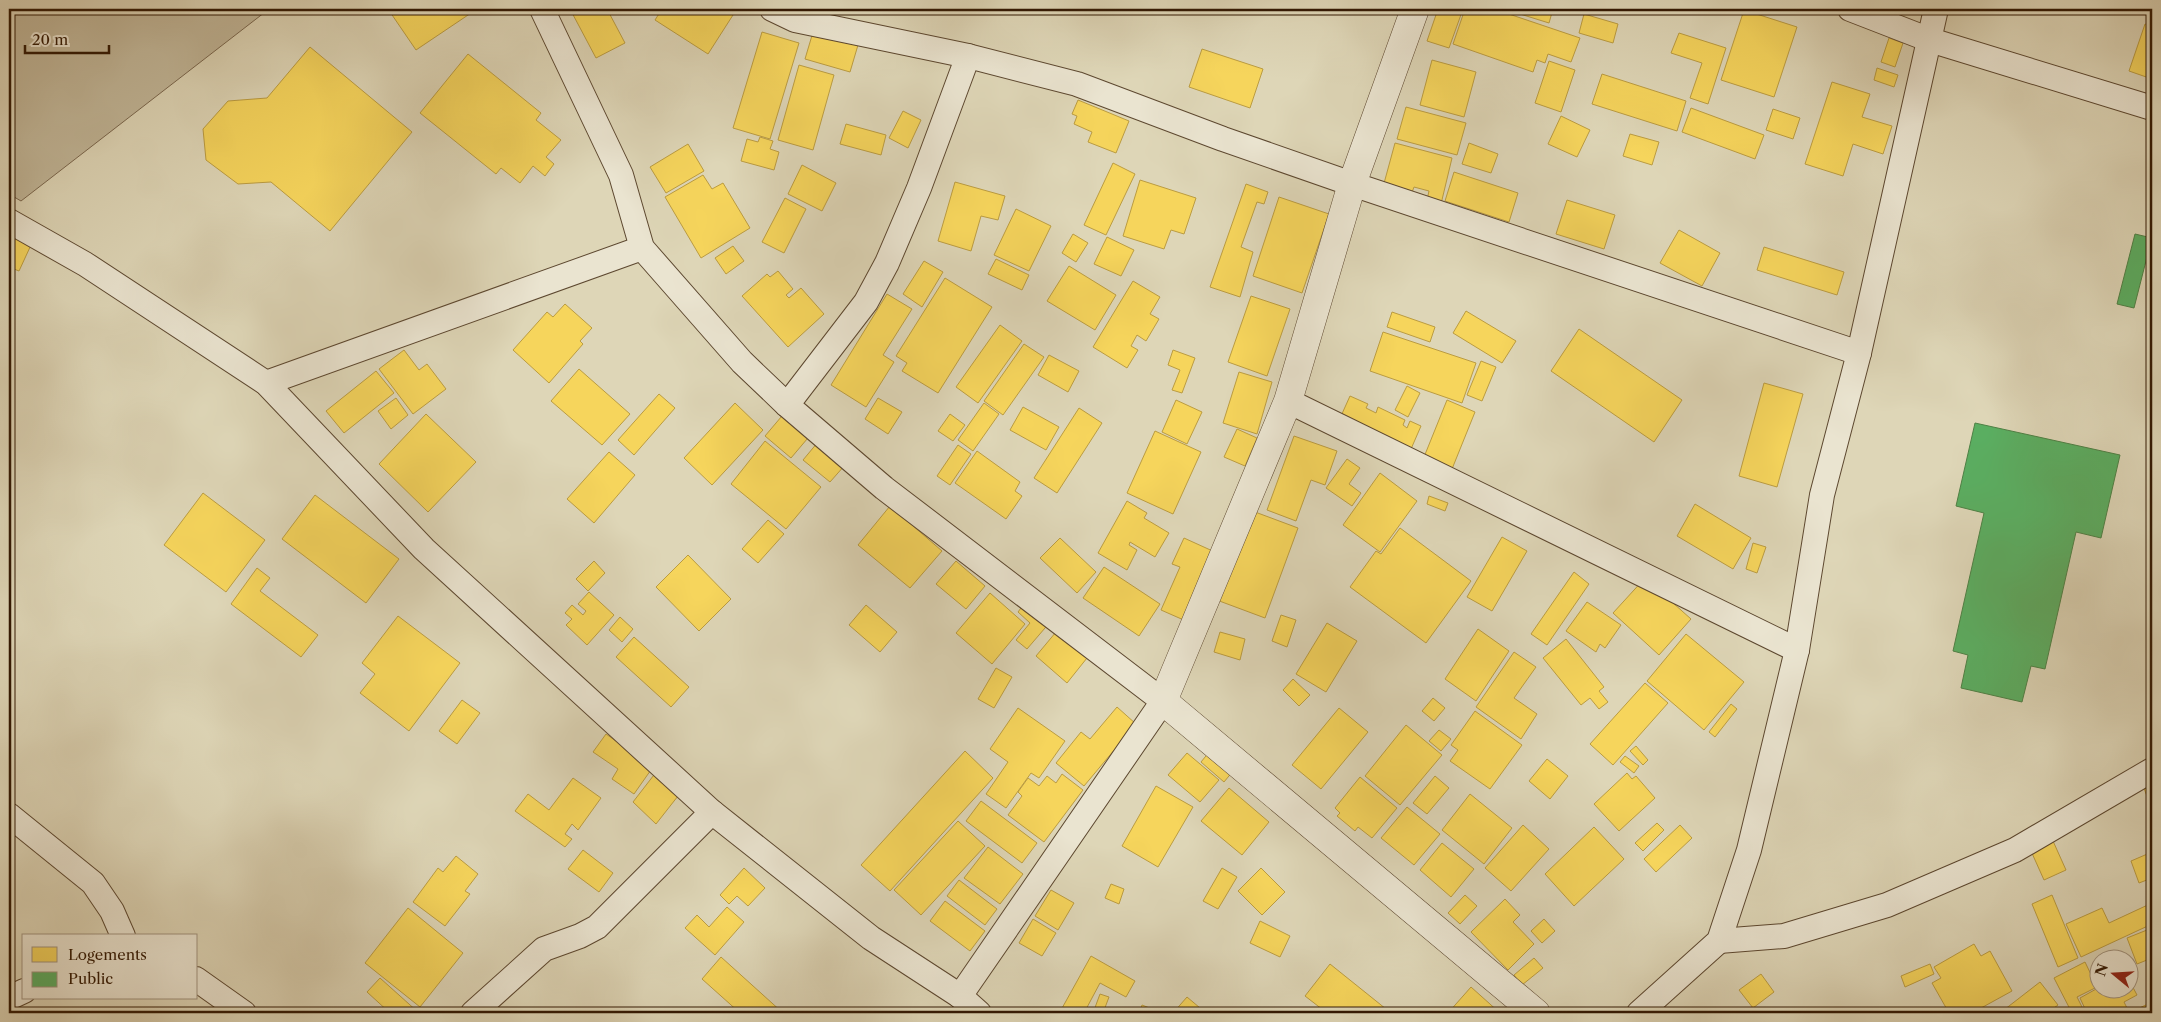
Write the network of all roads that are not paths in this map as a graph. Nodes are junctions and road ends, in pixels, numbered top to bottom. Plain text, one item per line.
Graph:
1 (542, 9) edge
2 (772, 9) edge
3 (1414, 9) edge
4 (1850, 9) edge
5 (1936, 9) edge
6 (1930, 40) junction
7 (968, 56) junction
8 (2152, 108) edge
9 (1352, 184) junction
10 (9, 221) edge
11 (642, 248) junction
12 (1859, 353) junction
13 (266, 383) junction
14 (1288, 401) junction
15 (787, 405) junction
16 (1797, 650) junction
17 (1162, 700) junction
18 (2152, 770) edge
19 (712, 812) junction
20 (9, 814) edge
21 (122, 934) edge
22 (1719, 941) junction
23 (198, 980) edge
24 (22, 991) edge
25 (960, 996) junction
26 (9, 998) edge
27 (244, 1013) edge
28 (473, 1013) edge
29 (979, 1013) edge
30 (1536, 1013) edge
31 (1639, 1013) edge

1 - 11 street
2 - 7 street
3 - 9 street
4 - 6 street
5 - 6 street
6 - 8 street
6 - 12 street
7 - 9 street
7 - 15 street
9 - 12 street
9 - 14 street
10 - 13 street
11 - 13 street
11 - 15 street
12 - 16 street
13 - 19 street
14 - 16 street
14 - 17 street
15 - 17 street
16 - 22 street
17 - 25 street
17 - 30 street
18 - 22 street
19 - 25 street
19 - 28 street
20 - 21 street
22 - 31 street
23 - 27 street
24 - 26 street
25 - 29 street

